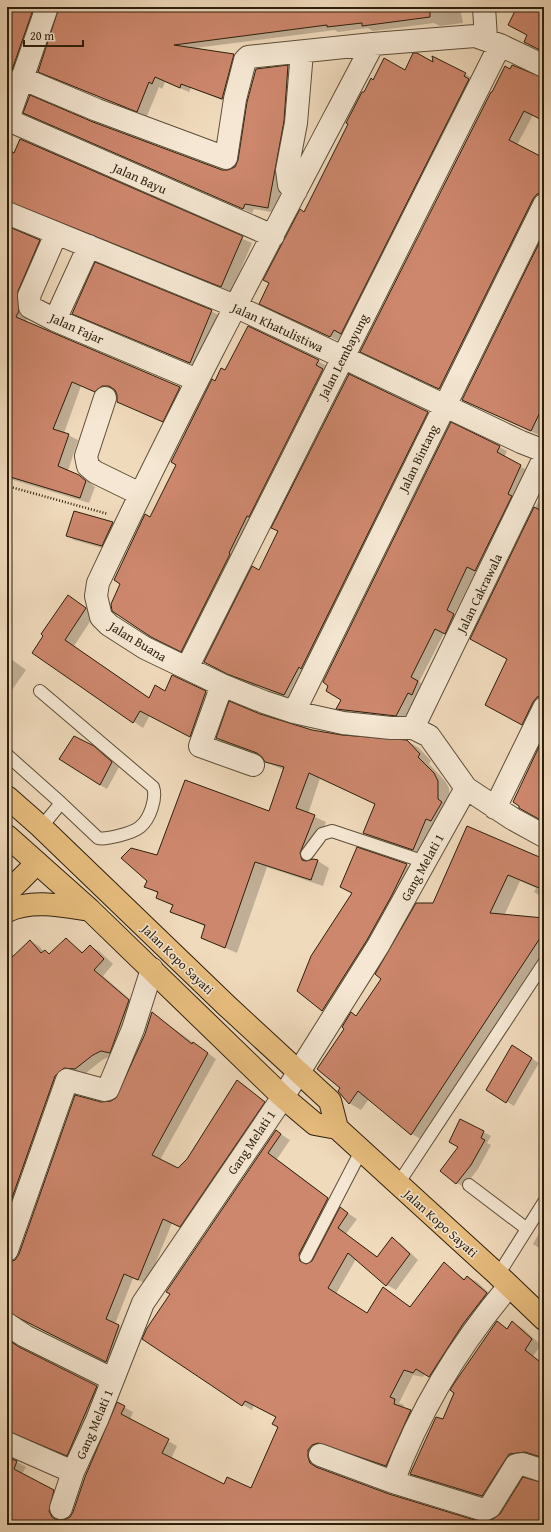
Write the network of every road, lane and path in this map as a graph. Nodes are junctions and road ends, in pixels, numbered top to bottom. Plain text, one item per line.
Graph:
1 (47, 7) edge
2 (484, 7) edge
3 (493, 42) junction
4 (373, 44) junction
5 (302, 52) junction
6 (544, 66) edge
7 (21, 78) junction
8 (8, 121) edge
9 (296, 191) junction
10 (544, 205) edge
11 (7, 213) edge
12 (56, 234) junction
13 (273, 236) junction
14 (89, 246) junction
15 (235, 306) junction
16 (56, 320) junction
17 (343, 358) junction
18 (196, 380) junction
19 (106, 398) dead end
20 (444, 406) junction
21 (544, 451) edge
22 (544, 458) edge
23 (7, 486) edge
24 (140, 494) junction
25 (128, 519) junction
26 (187, 668) junction
27 (222, 685) junction
28 (40, 692) dead end
29 (544, 708) edge
30 (294, 712) junction
31 (413, 728) junction
32 (7, 755) edge
33 (253, 765) dead end
34 (466, 788) junction
35 (7, 797) edge
36 (61, 803) junction
37 (495, 808) junction
38 (23, 811) junction
39 (7, 826) edge
40 (40, 826) junction
41 (7, 836) edge
42 (544, 836) edge
43 (56, 841) junction
44 (307, 854) dead end
45 (425, 862) junction
46 (36, 863) junction
47 (7, 894) edge
48 (90, 910) junction
49 (7, 911) edge
50 (544, 963) edge
51 (152, 968) junction
52 (298, 1073) junction
53 (283, 1097) junction
54 (337, 1128) junction
55 (361, 1151) junction
56 (398, 1184) junction
57 (468, 1185) dead end
58 (544, 1202) edge
59 (13, 1210) edge
60 (527, 1229) junction
61 (7, 1250) edge
62 (306, 1257) dead end
63 (504, 1280) junction
64 (544, 1319) edge
65 (7, 1324) edge
66 (112, 1379) junction
67 (7, 1443) edge
68 (320, 1455) dead end
69 (544, 1471) edge
70 (72, 1472) junction
71 (393, 1482) junction
72 (60, 1508) dead end

1 - 7 street
2 - 3 street
3 - 4 street
3 - 6 street
3 - 17 street, Jalan Lembayung
4 - 5 street
4 - 9 street, Jalan Buana
5 - 7 street
5 - 9 street
7 - 8 street
8 - 13 street, Jalan Bayu
9 - 13 street, Jalan Buana
10 - 20 street, Jalan Bintang
11 - 12 street, Jalan Khatulistiwa
12 - 14 street, Jalan Khatulistiwa
12 - 16 street, Jalan Fajar
13 - 15 street, Jalan Buana
14 - 15 street, Jalan Khatulistiwa
14 - 16 street
15 - 17 street, Jalan Khatulistiwa
15 - 18 street, Jalan Buana
16 - 18 street, Jalan Fajar
17 - 20 street, Jalan Khatulistiwa
17 - 26 street, Jalan Lembayung
18 - 24 street, Jalan Buana
19 - 24 street
20 - 21 street, Jalan Khatulistiwa
20 - 30 street, Jalan Bintang
22 - 31 street, Jalan Cakrawala
23 - 25 path
24 - 25 street, Jalan Buana
25 - 26 street, Jalan Buana
26 - 27 street, Jalan Buana
27 - 30 street, Jalan Buana
27 - 33 street
28 - 36 lane
29 - 37 street
30 - 31 street, Jalan Buana
31 - 34 street
32 - 36 lane
34 - 37 street
34 - 45 street, Gang Melati 1
35 - 38 main road, Jalan Kopo Sayati
36 - 40 lane
37 - 42 street
38 - 39 main road
38 - 40 main road, Jalan Kopo Sayati
40 - 43 main road, Jalan Kopo Sayati
41 - 46 main road, Jalan Kopo Sayati
43 - 46 main road
43 - 52 main road, Jalan Kopo Sayati
44 - 45 lane
45 - 52 street, Gang Melati 1
46 - 47 main road
46 - 48 main road, Jalan Kopo Sayati
48 - 49 main road
48 - 51 main road, Jalan Kopo Sayati
50 - 56 lane
51 - 53 main road, Jalan Kopo Sayati
51 - 59 street
52 - 53 street, Gang Melati 1
52 - 54 main road, Jalan Kopo Sayati
53 - 54 main road, Jalan Kopo Sayati
53 - 66 street, Gang Melati 1
54 - 55 main road, Jalan Kopo Sayati
55 - 56 main road, Jalan Kopo Sayati
55 - 62 lane
56 - 63 main road, Jalan Kopo Sayati
57 - 60 lane
58 - 60 lane
59 - 61 street
60 - 63 lane
63 - 64 main road, Jalan Kopo Sayati
63 - 71 street
65 - 66 street
66 - 70 street, Gang Melati 1
67 - 70 street
68 - 71 street
69 - 71 street
70 - 72 street, Gang Melati 1

